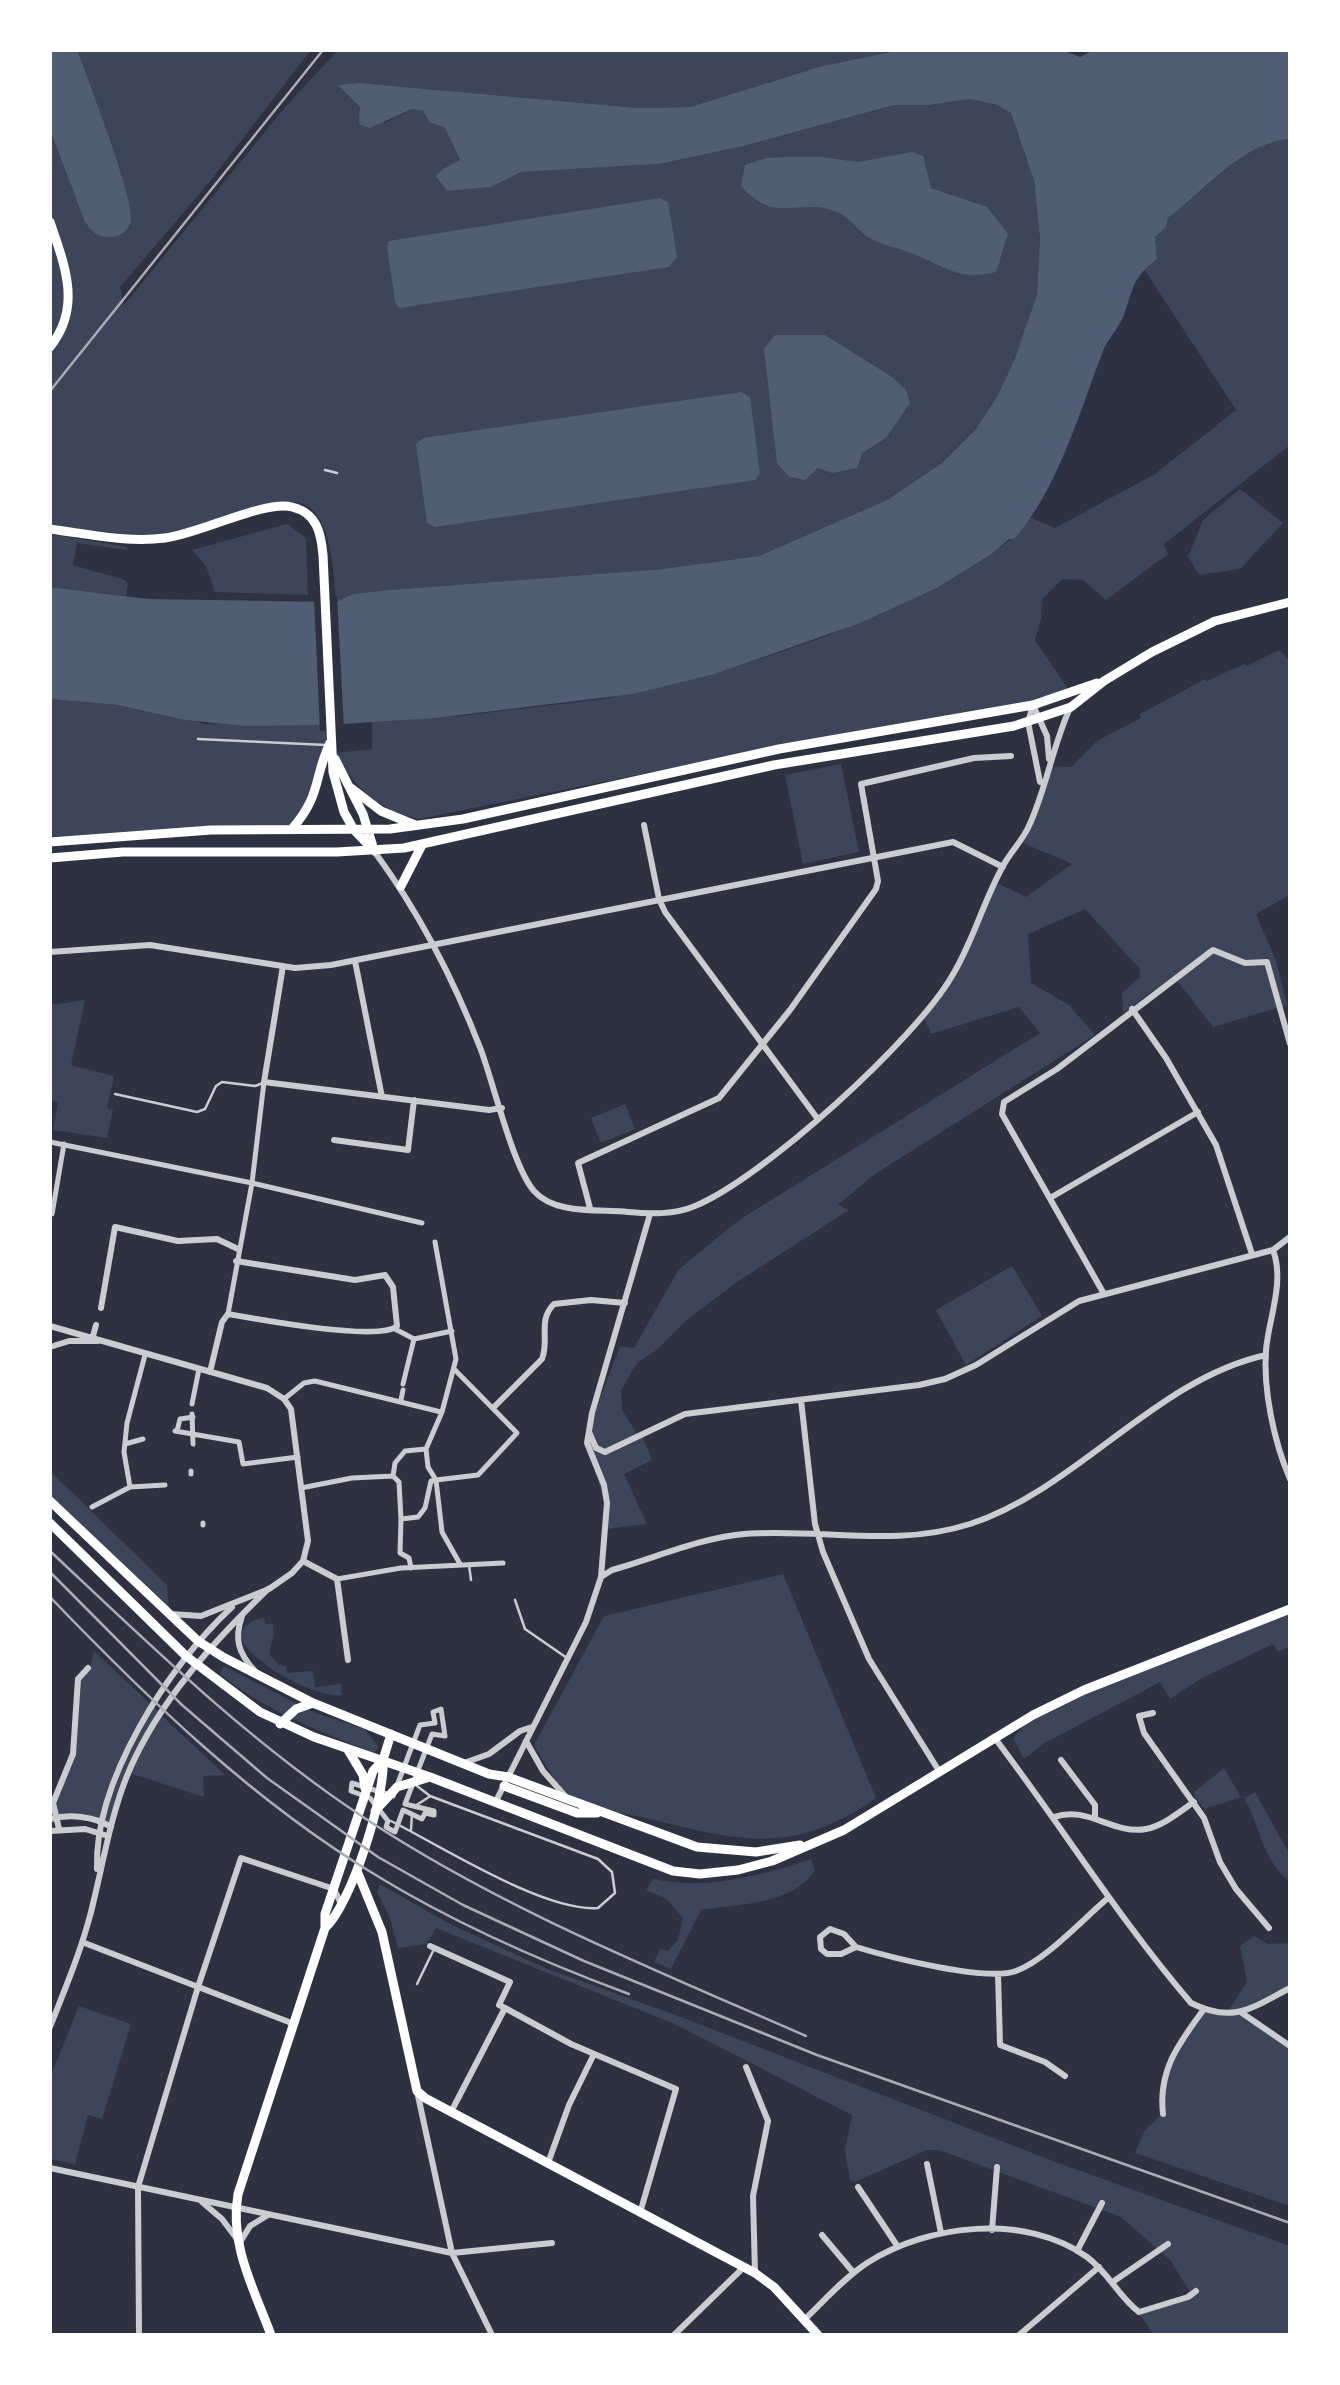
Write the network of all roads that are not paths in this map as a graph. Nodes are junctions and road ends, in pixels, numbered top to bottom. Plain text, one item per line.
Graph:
1 (50, 222) edge
2 (50, 347) edge
3 (325, 470) dead end
4 (338, 473) dead end
5 (50, 529) edge
6 (1290, 602) edge
7 (1104, 681) junction
8 (1033, 705) junction
9 (1071, 707) junction
10 (1041, 719) junction
11 (1029, 728) junction
12 (198, 739) dead end
13 (331, 739) junction
14 (1010, 756) dead end
15 (333, 757) junction
16 (1048, 760) junction
17 (1041, 786) junction
18 (350, 787) junction
19 (644, 825) dead end
20 (418, 826) junction
21 (292, 830) junction
22 (354, 830) junction
23 (365, 834) junction
24 (50, 842) edge
25 (422, 845) junction
26 (350, 852) junction
27 (374, 852) junction
28 (50, 858) edge
29 (874, 859) junction
30 (1003, 867) junction
31 (401, 886) junction
32 (659, 900) junction
33 (433, 946) junction
34 (50, 952) edge
35 (355, 961) junction
36 (283, 966) junction
37 (1132, 1009) junction
38 (764, 1043) junction
39 (1290, 1044) edge
40 (264, 1082) junction
41 (114, 1094) dead end
42 (382, 1096) junction
43 (414, 1100) junction
44 (502, 1108) junction
45 (1198, 1112) junction
46 (817, 1118) junction
47 (334, 1140) dead end
48 (50, 1142) edge
49 (64, 1144) junction
50 (252, 1183) junction
51 (1050, 1198) junction
52 (590, 1209) junction
53 (52, 1214) edge
54 (650, 1214) junction
55 (422, 1223) dead end
56 (1290, 1237) edge
57 (435, 1242) dead end
58 (238, 1249) junction
59 (1273, 1250) junction
60 (1252, 1254) junction
61 (236, 1261) junction
62 (1104, 1294) junction
63 (624, 1303) junction
64 (101, 1308) dead end
65 (228, 1314) junction
66 (96, 1325) dead end
67 (50, 1328) edge
68 (395, 1329) junction
69 (452, 1331) junction
70 (96, 1339) junction
71 (414, 1340) junction
72 (50, 1346) edge
73 (145, 1355) junction
74 (1266, 1355) junction
75 (198, 1369) junction
76 (455, 1370) junction
77 (210, 1372) junction
78 (284, 1399) junction
79 (401, 1400) junction
80 (801, 1400) junction
81 (192, 1404) dead end
82 (494, 1407) junction
83 (442, 1412) junction
84 (589, 1432) junction
85 (193, 1433) junction
86 (142, 1439) dead end
87 (124, 1444) junction
88 (193, 1444) dead end
89 (426, 1450) junction
90 (298, 1457) junction
91 (394, 1476) junction
92 (1290, 1479) edge
93 (436, 1480) junction
94 (164, 1485) dead end
95 (130, 1487) junction
96 (301, 1488) junction
97 (50, 1500) edge
98 (92, 1507) dead end
99 (402, 1519) junction
100 (50, 1523) edge
101 (818, 1536) junction
102 (303, 1560) junction
103 (503, 1563) dead end
104 (460, 1564) junction
105 (469, 1564) junction
106 (411, 1568) junction
107 (601, 1577) junction
108 (337, 1579) junction
109 (470, 1580) dead end
110 (269, 1589) junction
111 (515, 1600) dead end
112 (238, 1602) junction
113 (1290, 1608) edge
114 (169, 1614) junction
115 (243, 1614) junction
116 (198, 1641) junction
117 (210, 1649) junction
118 (186, 1656) junction
119 (344, 1657) dead end
120 (568, 1658) junction
121 (197, 1665) junction
122 (88, 1668) dead end
123 (260, 1676) junction
124 (313, 1702) junction
125 (1153, 1713) dead end
126 (280, 1724) junction
127 (534, 1726) junction
128 (392, 1734) junction
129 (994, 1737) junction
130 (526, 1741) junction
131 (348, 1750) junction
132 (383, 1760) junction
133 (1061, 1760) dead end
134 (462, 1764) junction
135 (408, 1770) junction
136 (939, 1771) junction
137 (430, 1777) junction
138 (413, 1781) junction
139 (506, 1782) junction
140 (366, 1796) junction
141 (430, 1796) junction
142 (568, 1798) junction
143 (1194, 1802) junction
144 (494, 1803) junction
145 (403, 1810) joint
146 (373, 1813) junction
147 (604, 1813) junction
148 (1054, 1817) junction
149 (53, 1818) edge
150 (1096, 1819) junction
151 (101, 1820) junction
152 (111, 1826) junction
153 (54, 1830) edge
154 (411, 1831) junction
155 (99, 1834) junction
156 (108, 1836) junction
157 (818, 1842) junction
158 (357, 1871) junction
159 (340, 1873) junction
160 (98, 1881) junction
161 (334, 1889) junction
162 (347, 1895) junction
163 (1108, 1898) junction
164 (371, 1904) junction
165 (342, 1906) junction
166 (326, 1928) junction
167 (1269, 1928) dead end
168 (82, 1942) junction
169 (432, 1947) joint
170 (856, 1947) junction
171 (998, 1974) junction
172 (417, 1984) dead end
173 (198, 1987) junction
174 (1290, 1988) edge
175 (504, 2008) junction
176 (1204, 2009) junction
177 (1242, 2013) junction
178 (294, 2024) junction
179 (50, 2027) edge
180 (1290, 2046) edge
181 (594, 2054) junction
182 (746, 2067) dead end
183 (1064, 2076) dead end
184 (416, 2091) junction
185 (451, 2112) junction
186 (1164, 2114) dead end
187 (548, 2163) junction
188 (927, 2164) dead end
189 (997, 2167) dead end
190 (50, 2168) edge
191 (138, 2187) junction
192 (858, 2187) dead end
193 (201, 2201) junction
194 (1102, 2202) dead end
195 (236, 2208) junction
196 (640, 2212) junction
197 (270, 2215) junction
198 (992, 2230) junction
199 (941, 2233) junction
200 (822, 2235) dead end
201 (238, 2243) junction
202 (552, 2244) dead end
203 (1168, 2244) dead end
204 (898, 2247) junction
205 (1076, 2251) junction
206 (452, 2253) junction
207 (744, 2267) junction
208 (1099, 2267) junction
209 (755, 2273) junction
210 (853, 2273) junction
211 (1114, 2281) junction
212 (1196, 2291) dead end
213 (804, 2319) junction
214 (140, 2335) edge
215 (271, 2335) edge
216 (492, 2335) edge
217 (674, 2335) edge
218 (818, 2335) edge
219 (1019, 2335) edge

1 - 2 main road
3 - 4 lane
5 - 13 main road
6 - 7 main road
7 - 8 main road
7 - 9 main road
8 - 10 street
8 - 11 street
8 - 20 main road
9 - 10 main road
9 - 16 street
10 - 11 main road
10 - 16 street
11 - 17 street
11 - 25 main road
12 - 13 lane
13 - 15 main road
13 - 21 main road
14 - 29 street
15 - 18 main road
15 - 22 main road
16 - 17 street
17 - 30 street
18 - 20 main road
18 - 23 main road
19 - 32 street
20 - 23 main road
21 - 22 main road
21 - 24 main road
22 - 23 main road
23 - 26 main road
23 - 27 main road
25 - 27 main road
25 - 31 main road
26 - 27 main road
26 - 28 main road
27 - 31 street
29 - 30 street
29 - 32 street
29 - 38 street
30 - 46 street
31 - 33 street
32 - 33 street
32 - 38 street
33 - 35 street
33 - 44 street
34 - 36 street
35 - 36 street
35 - 42 street
36 - 40 street
37 - 39 street
37 - 45 street
37 - 51 street
38 - 46 street
38 - 52 street
40 - 41 lane
40 - 42 street
40 - 50 street
42 - 43 street
43 - 44 street
43 - 47 street
44 - 52 street
45 - 51 street
45 - 60 street
46 - 54 street
48 - 49 street
49 - 50 street
49 - 53 street
50 - 55 street
50 - 58 street
51 - 62 street
52 - 54 street
54 - 63 street
56 - 59 street
57 - 69 street
58 - 61 street
58 - 64 street
59 - 60 street
59 - 74 street
60 - 62 street
61 - 65 street
61 - 68 street
62 - 80 street
63 - 82 street
63 - 84 street
65 - 68 street
65 - 77 street
66 - 70 street
67 - 70 street
68 - 71 street
69 - 71 street
69 - 76 street
70 - 72 street
70 - 73 street
71 - 79 street
73 - 75 street
73 - 87 street
74 - 92 street
74 - 101 street
75 - 77 street
75 - 81 street
76 - 82 street
76 - 83 street
77 - 78 street
78 - 79 street
78 - 90 street
79 - 83 street
80 - 84 street
80 - 101 street
82 - 93 street
83 - 89 street
84 - 107 street
85 - 85 street
85 - 88 street
85 - 90 street
86 - 87 street
87 - 95 street
89 - 91 street
89 - 93 street
90 - 96 street
91 - 96 street
91 - 99 street
93 - 99 street
93 - 104 street
94 - 95 street
95 - 98 street
96 - 102 street
97 - 114 main road
99 - 106 street
100 - 118 main road
101 - 107 street
101 - 136 street
102 - 108 street
102 - 110 street
103 - 105 street
104 - 105 street
104 - 106 street
105 - 109 lane
106 - 108 street
107 - 120 street
108 - 119 street
110 - 112 street
110 - 115 street
111 - 120 lane
112 - 114 street
112 - 116 street
113 - 129 main road
114 - 116 main road
115 - 117 street
115 - 123 street
116 - 117 main road
116 - 118 street
117 - 121 street
117 - 123 main road
118 - 121 main road
118 - 151 street
120 - 127 street
121 - 126 main road
121 - 152 street
122 - 149 street
123 - 124 main road
124 - 126 main road
124 - 128 main road
125 - 143 street
126 - 131 main road
127 - 130 street
127 - 134 street
128 - 132 main road
128 - 134 main road
129 - 136 main road
129 - 148 street
130 - 139 street
130 - 142 street
131 - 132 main road
131 - 140 main road
132 - 135 main road
132 - 140 main road
132 - 146 main road
133 - 150 street
134 - 139 main road
135 - 137 main road
135 - 138 lane
136 - 157 main road
137 - 138 main road
137 - 144 main road
138 - 141 lane
138 - 146 main road
139 - 142 main road
139 - 144 street
139 - 147 main road
140 - 159 main road
141 - 154 lane
141 - 154 lane
142 - 147 main road
143 - 150 street
143 - 167 street
144 - 157 main road
145 - 145 street
146 - 154 lane
146 - 158 main road
147 - 157 main road
148 - 150 street
148 - 163 street
149 - 151 street
149 - 153 street
151 - 152 street
151 - 155 street
152 - 156 street
153 - 155 street
155 - 156 street
155 - 160 street
156 - 160 street
158 - 162 main road
158 - 164 main road
159 - 161 main road
159 - 162 main road
160 - 168 street
161 - 165 street
161 - 166 main road
161 - 173 street
162 - 164 main road
162 - 165 main road
163 - 171 street
163 - 176 street
164 - 184 main road
165 - 166 main road
166 - 178 main road
168 - 173 street
168 - 179 street
169 - 172 lane
169 - 175 street
170 - 170 street
170 - 171 street
171 - 183 street
173 - 178 street
173 - 191 street
174 - 177 street
175 - 181 street
175 - 185 street
176 - 177 street
176 - 186 street
177 - 180 street
178 - 195 main road
181 - 187 street
181 - 196 street
182 - 209 street
184 - 185 main road
184 - 206 street
185 - 187 main road
187 - 196 main road
188 - 199 street
189 - 198 street
190 - 191 street
191 - 193 street
191 - 214 street
192 - 204 street
193 - 195 street
193 - 201 street
194 - 205 street
195 - 197 street
195 - 201 main road
196 - 207 main road
197 - 201 street
197 - 206 street
198 - 199 street
198 - 205 street
199 - 204 street
200 - 210 street
201 - 215 main road
202 - 206 street
203 - 211 street
204 - 210 street
205 - 208 street
206 - 216 street
207 - 209 main road
207 - 217 street
208 - 211 street
208 - 219 street
209 - 213 main road
210 - 213 street
211 - 212 street
213 - 218 main road

